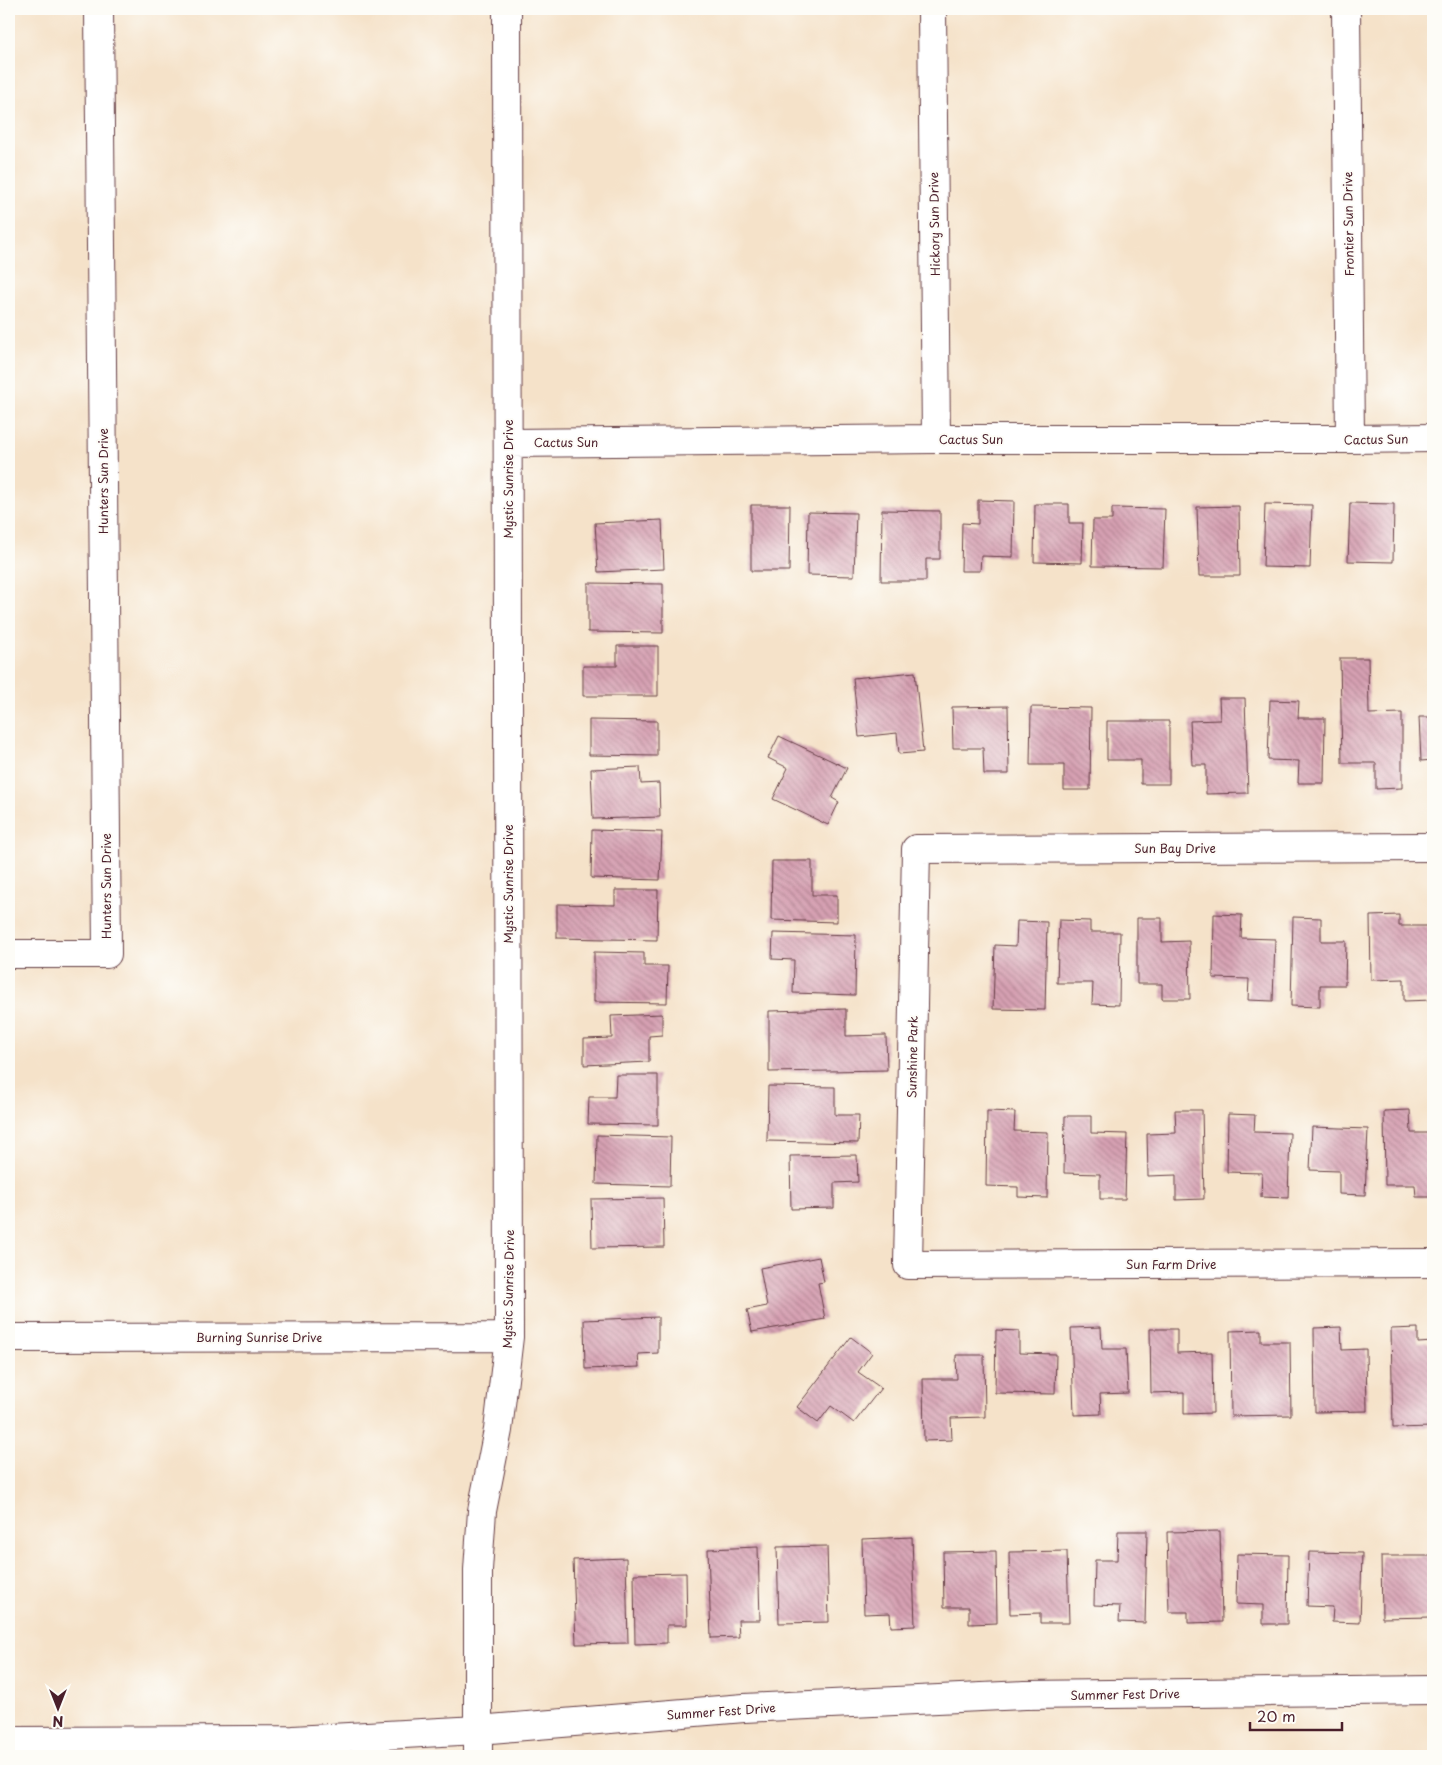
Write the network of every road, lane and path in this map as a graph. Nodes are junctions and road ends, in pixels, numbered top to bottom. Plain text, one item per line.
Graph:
1 (99, 9) edge
2 (507, 9) edge
3 (932, 9) edge
4 (1346, 9) edge
5 (1433, 438) edge
6 (936, 440) junction
7 (1350, 440) junction
8 (508, 442) junction
9 (1433, 847) edge
10 (916, 849) joint
11 (9, 954) edge
12 (1433, 1263) edge
13 (908, 1265) joint
14 (509, 1336) junction
15 (9, 1338) edge
16 (1433, 1690) edge
17 (9, 1741) edge
18 (478, 1743) edge

1 - 11 street, Hunters Sun Drive
2 - 8 street, Mystic Sunrise Drive
3 - 6 street, Hickory Sun Drive
4 - 7 street, Frontier Sun Drive
5 - 7 street, Cactus Sun
6 - 7 street, Cactus Sun
6 - 8 street, Cactus Sun
8 - 14 street, Mystic Sunrise Drive
9 - 10 street, Sun Bay Drive
10 - 13 street, Sunshine Park
12 - 13 street, Sun Farm Drive
14 - 15 street, Burning Sunrise Drive
14 - 18 street, Mystic Sunrise Drive
16 - 18 street, Summer Fest Drive
17 - 18 street, Summer Fest Drive

